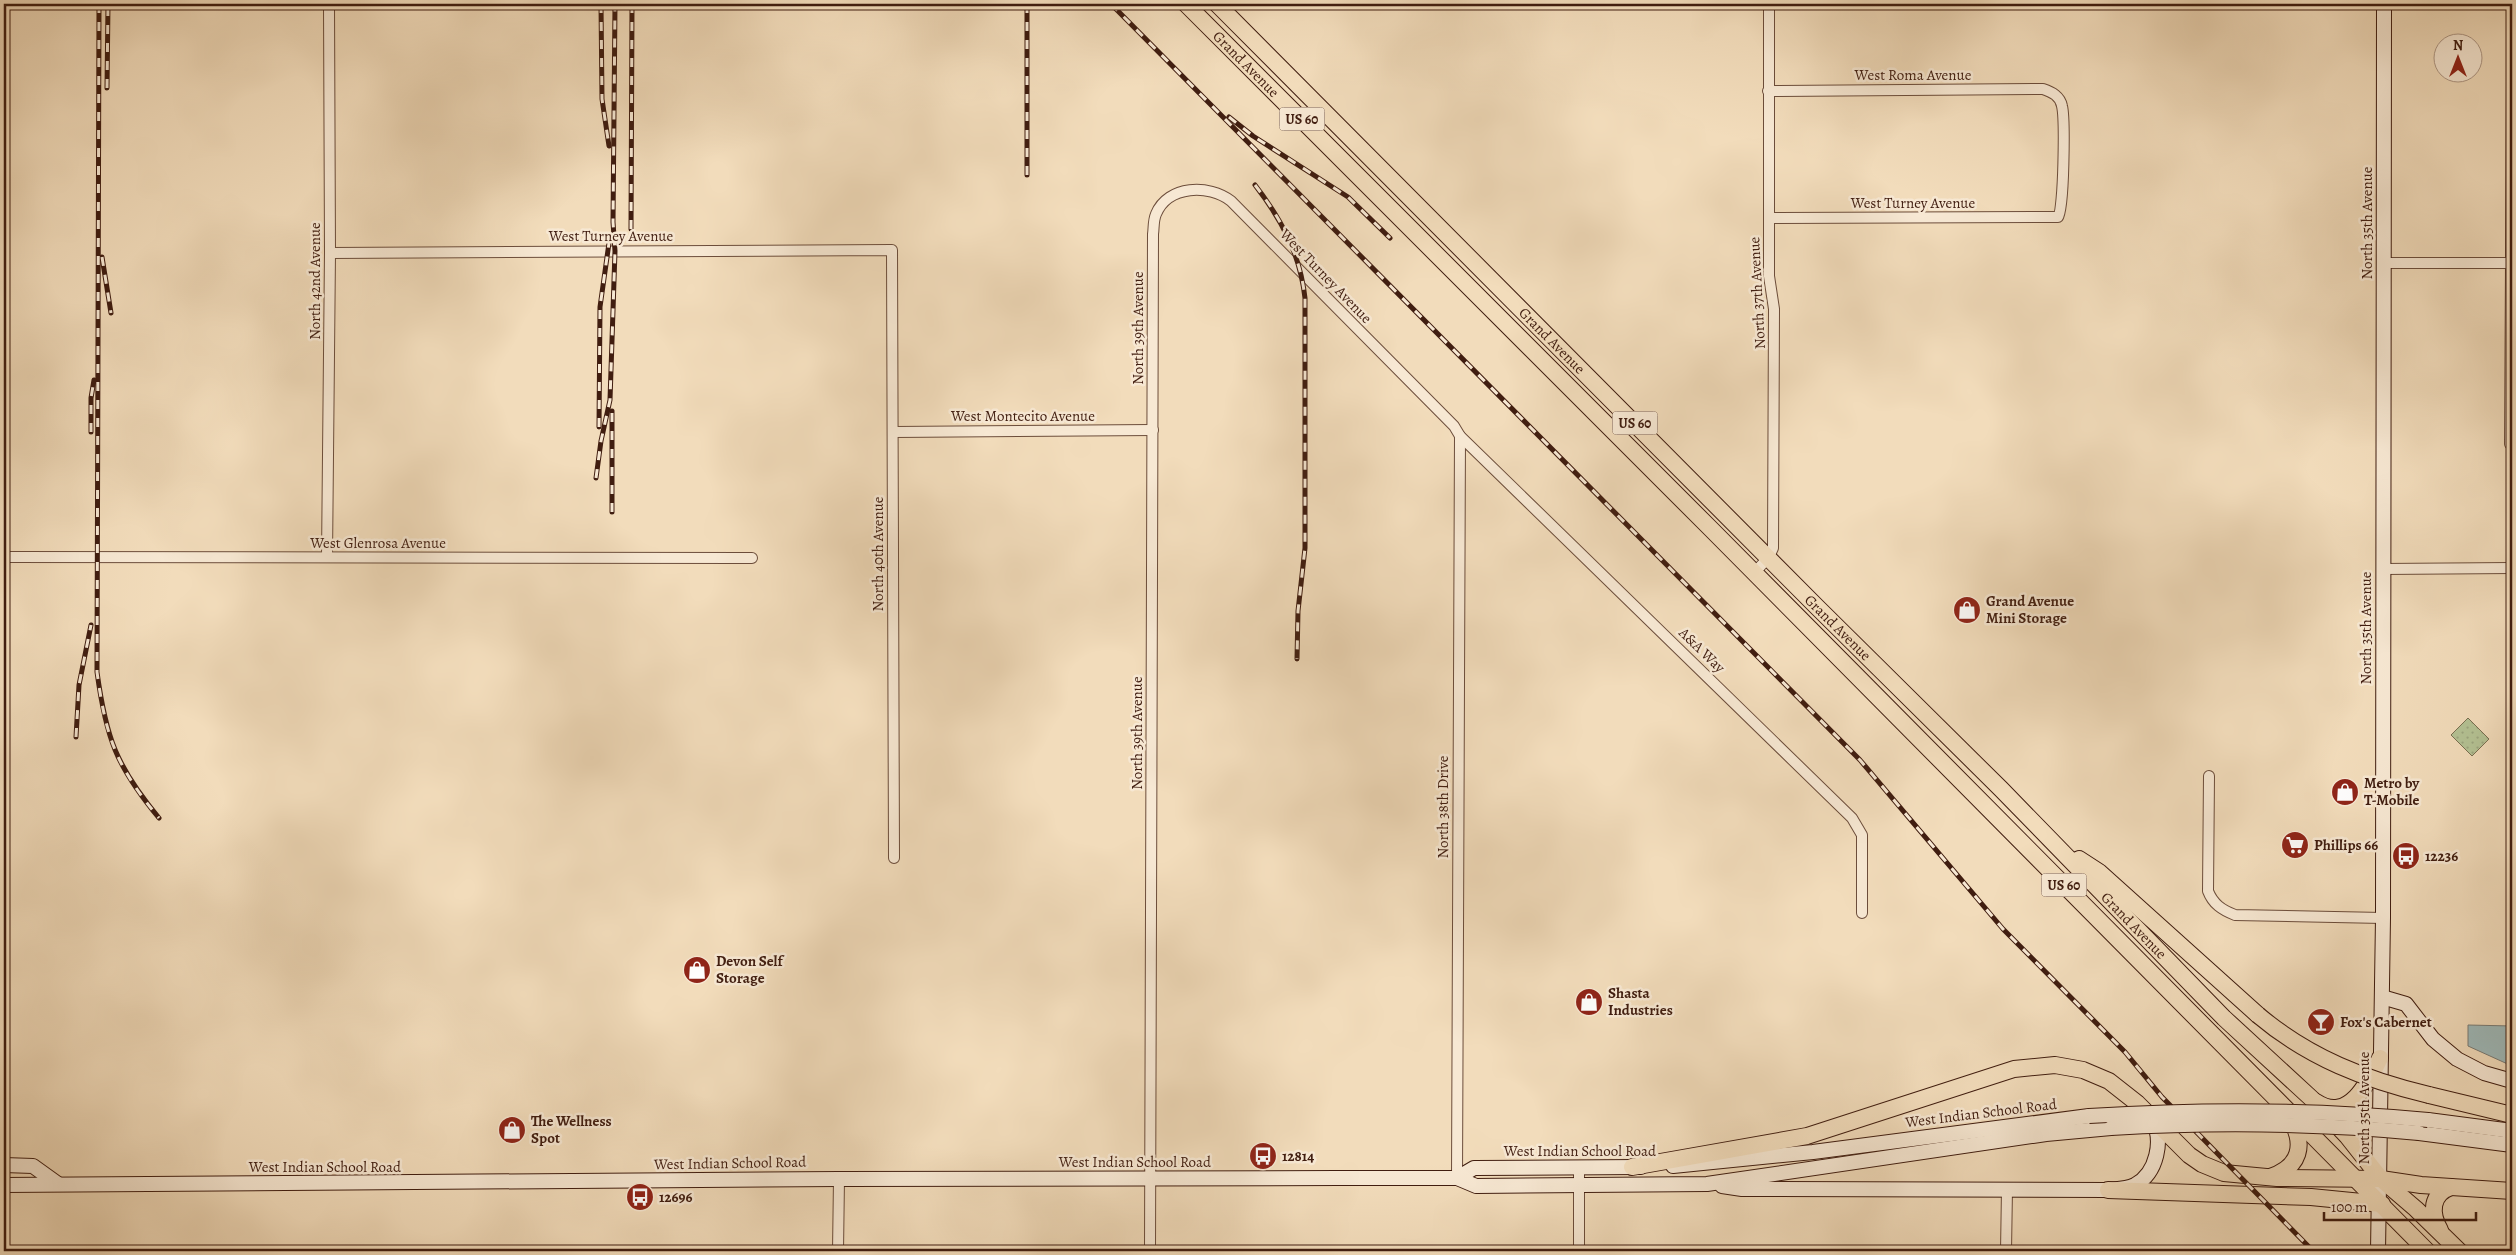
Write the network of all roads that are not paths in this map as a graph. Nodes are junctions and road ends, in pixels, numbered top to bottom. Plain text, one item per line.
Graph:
1 (329, 4) edge
2 (1186, 4) edge
3 (1217, 4) edge
4 (1769, 4) edge
5 (2384, 4) edge
6 (2511, 82) edge
7 (1768, 91) junction
8 (2511, 203) edge
9 (1156, 214) joint
10 (2058, 217) joint
11 (1768, 218) junction
12 (892, 250) joint
13 (1464, 252) junction
14 (330, 253) junction
15 (2383, 263) junction
16 (2510, 263) junction
17 (1448, 266) junction
18 (2511, 322) edge
19 (1153, 430) junction
20 (894, 432) junction
21 (1460, 436) junction
22 (2511, 444) edge
23 (4, 557) edge
24 (1769, 557) junction
25 (327, 558) junction
26 (752, 558) dead end
27 (2512, 568) edge
28 (2383, 569) junction
29 (1754, 573) junction
30 (2209, 776) dead end
31 (2001, 789) junction
32 (1974, 794) junction
33 (2049, 839) junction
34 (894, 858) dead end
35 (1862, 913) dead end
36 (2383, 918) junction
37 (2200, 991) junction
38 (2382, 997) junction
39 (2184, 1006) junction
40 (2380, 1058) junction
41 (2512, 1081) edge
42 (2312, 1099) junction
43 (2281, 1104) junction
44 (2512, 1115) edge
45 (2151, 1116) junction
46 (2512, 1131) edge
47 (2512, 1145) edge
48 (4, 1165) edge
49 (1632, 1166) junction
50 (1579, 1167) junction
51 (838, 1178) junction
52 (1151, 1178) junction
53 (1457, 1178) junction
54 (2268, 1178) junction
55 (2355, 1179) junction
56 (2381, 1179) junction
57 (58, 1184) junction
58 (1707, 1184) junction
59 (4, 1185) edge
60 (2421, 1185) junction
61 (1579, 1186) junction
62 (2451, 1187) junction
63 (2007, 1189) junction
64 (2108, 1190) junction
65 (2512, 1191) edge
66 (2401, 1196) junction
67 (2380, 1206) junction
68 (2443, 1237) junction
69 (838, 1251) edge
70 (1150, 1251) edge
71 (1579, 1251) edge
72 (2006, 1251) edge
73 (2378, 1251) edge
74 (2427, 1251) edge
75 (2459, 1251) edge

1 - 14 street, North 42nd Avenue
2 - 17 highway, Grand Avenue / US 60
3 - 13 highway, Grand Avenue / US 60
4 - 7 street, North 37th Avenue
5 - 15 main road, North 35th Avenue
6 - 8 street
7 - 10 street, West Roma Avenue
7 - 11 street, North 37th Avenue
8 - 16 street
9 - 19 street, North 39th Avenue
9 - 21 street, West Turney Avenue
10 - 11 street, West Turney Avenue
11 - 24 street, North 37th Avenue
12 - 14 street, West Turney Avenue
12 - 20 street, North 40th Avenue
13 - 17 highway
13 - 24 highway, Grand Avenue / US 60
14 - 25 street, North 42nd Avenue
15 - 16 street
15 - 28 main road, North 35th Avenue
16 - 18 street
17 - 29 highway, Grand Avenue / US 60
18 - 22 street
19 - 20 street, West Montecito Avenue
19 - 52 street, North 39th Avenue
20 - 34 street, North 40th Avenue
21 - 35 street, A&A Way
21 - 53 street, North 38th Drive
23 - 25 street, West Glenrosa Avenue
24 - 29 street
24 - 31 highway, Grand Avenue / US 60
25 - 26 street, West Glenrosa Avenue
27 - 28 street
28 - 36 main road, North 35th Avenue
29 - 32 highway, Grand Avenue / US 60
30 - 36 street
31 - 32 highway
31 - 33 highway, Grand Avenue / US 60
32 - 39 highway, Grand Avenue / US 60
33 - 37 highway, Grand Avenue / US 60
33 - 44 highway, bridge
36 - 38 main road, North 35th Avenue
37 - 39 highway
37 - 42 highway, Grand Avenue / US 60
38 - 40 main road, North 35th Avenue
38 - 41 main road
39 - 43 highway, Grand Avenue / US 60
40 - 42 highway
40 - 56 main road, North 35th Avenue
42 - 56 highway, Grand Avenue / US 60
43 - 54 highway
43 - 55 highway, Grand Avenue / US 60
45 - 49 highway
45 - 54 highway
45 - 64 main road
46 - 49 main road, West Indian School Road, bridge
47 - 58 main road, West Indian School Road, bridge
48 - 57 main road
49 - 50 main road, West Indian School Road
50 - 53 main road, West Indian School Road
50 - 61 street
51 - 52 main road, West Indian School Road
51 - 57 main road, West Indian School Road
51 - 69 street
52 - 53 main road, West Indian School Road
52 - 70 street, North 39th Avenue
53 - 61 main road, West Indian School Road
54 - 55 highway
55 - 56 highway
55 - 67 highway, Grand Avenue / US 60
56 - 60 highway
56 - 66 highway, Grand Avenue / US 60
56 - 67 main road, North 35th Avenue
57 - 59 main road, West Indian School Road
58 - 61 main road, West Indian School Road
58 - 63 main road
60 - 62 highway
60 - 66 highway
61 - 71 street
62 - 65 highway
62 - 68 highway
63 - 64 main road
63 - 72 street
64 - 67 highway
66 - 67 highway
66 - 68 highway, Grand Avenue / US 60
67 - 73 main road, North 35th Avenue
67 - 74 highway, Grand Avenue / US 60
68 - 75 highway, Grand Avenue / US 60

